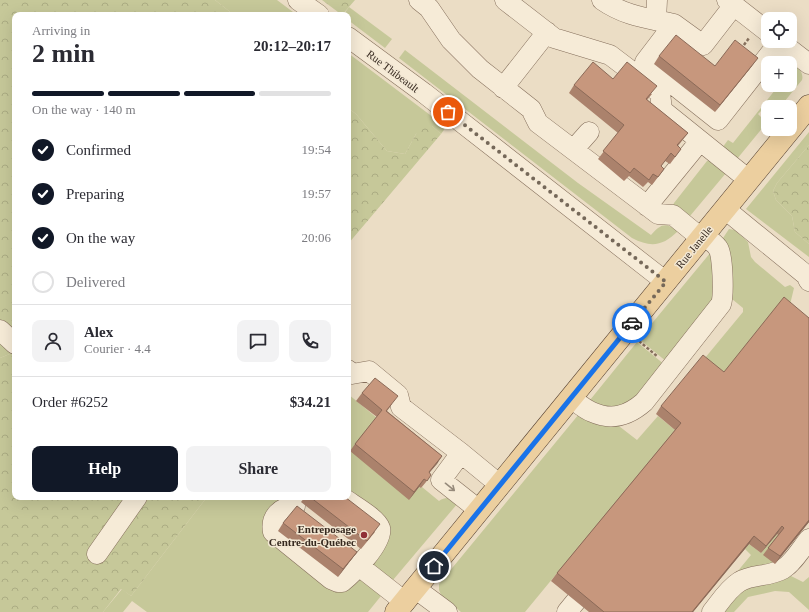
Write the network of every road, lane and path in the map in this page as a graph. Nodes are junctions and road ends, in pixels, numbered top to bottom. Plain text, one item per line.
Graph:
1 (298, 0) edge
2 (505, 0) edge
3 (602, 0) edge
4 (658, 0) edge
5 (428, 3) edge
6 (731, 3) edge
7 (314, 12) edge
8 (665, 22) junction
9 (761, 27) edge
10 (548, 32) junction
11 (351, 39) edge
12 (775, 48) edge
13 (789, 48) edge
14 (809, 64) edge
15 (503, 88) junction
16 (809, 106) edge
17 (589, 132) dead end
18 (700, 141) junction
19 (574, 149) junction
20 (749, 180) junction
21 (647, 206) junction
22 (725, 209) junction
23 (702, 237) junction
24 (809, 281) edge
25 (666, 282) junction
26 (0, 330) edge
27 (638, 340) dead end
28 (12, 341) edge
29 (660, 358) dead end
30 (351, 373) edge
31 (571, 398) junction
32 (462, 453) junction
33 (500, 485) junction
34 (135, 500) edge
35 (346, 500) edge
36 (299, 507) edge
37 (479, 510) junction
38 (809, 539) edge
39 (97, 554) dead end
40 (358, 558) junction
41 (406, 601) edge
42 (447, 612) edge
43 (712, 612) edge

1 - 7 street
2 - 10 street
3 - 8 street
4 - 8 street
5 - 15 street
6 - 8 street
6 - 9 street
8 - 12 street
10 - 15 street
10 - 18 street
11 - 25 street, Rue Thibeault
13 - 14 street
15 - 19 street
16 - 20 main road, Rue Janelle
17 - 19 street
18 - 20 street
18 - 21 street
19 - 21 street
20 - 22 main road, Rue Janelle
21 - 23 street
22 - 23 main road, Rue Janelle
22 - 24 street
23 - 25 main road, Rue Janelle
23 - 31 street
25 - 31 main road, Rue Janelle
26 - 28 street
27 - 29 path
30 - 32 street
31 - 33 main road, Rue Janelle
32 - 33 street
32 -> 37 street
33 - 37 main road, Rue Janelle
34 - 39 street
35 - 40 street
36 - 40 street
37 - 41 main road, Rue Janelle
38 - 43 street
40 - 41 street
41 - 42 street

